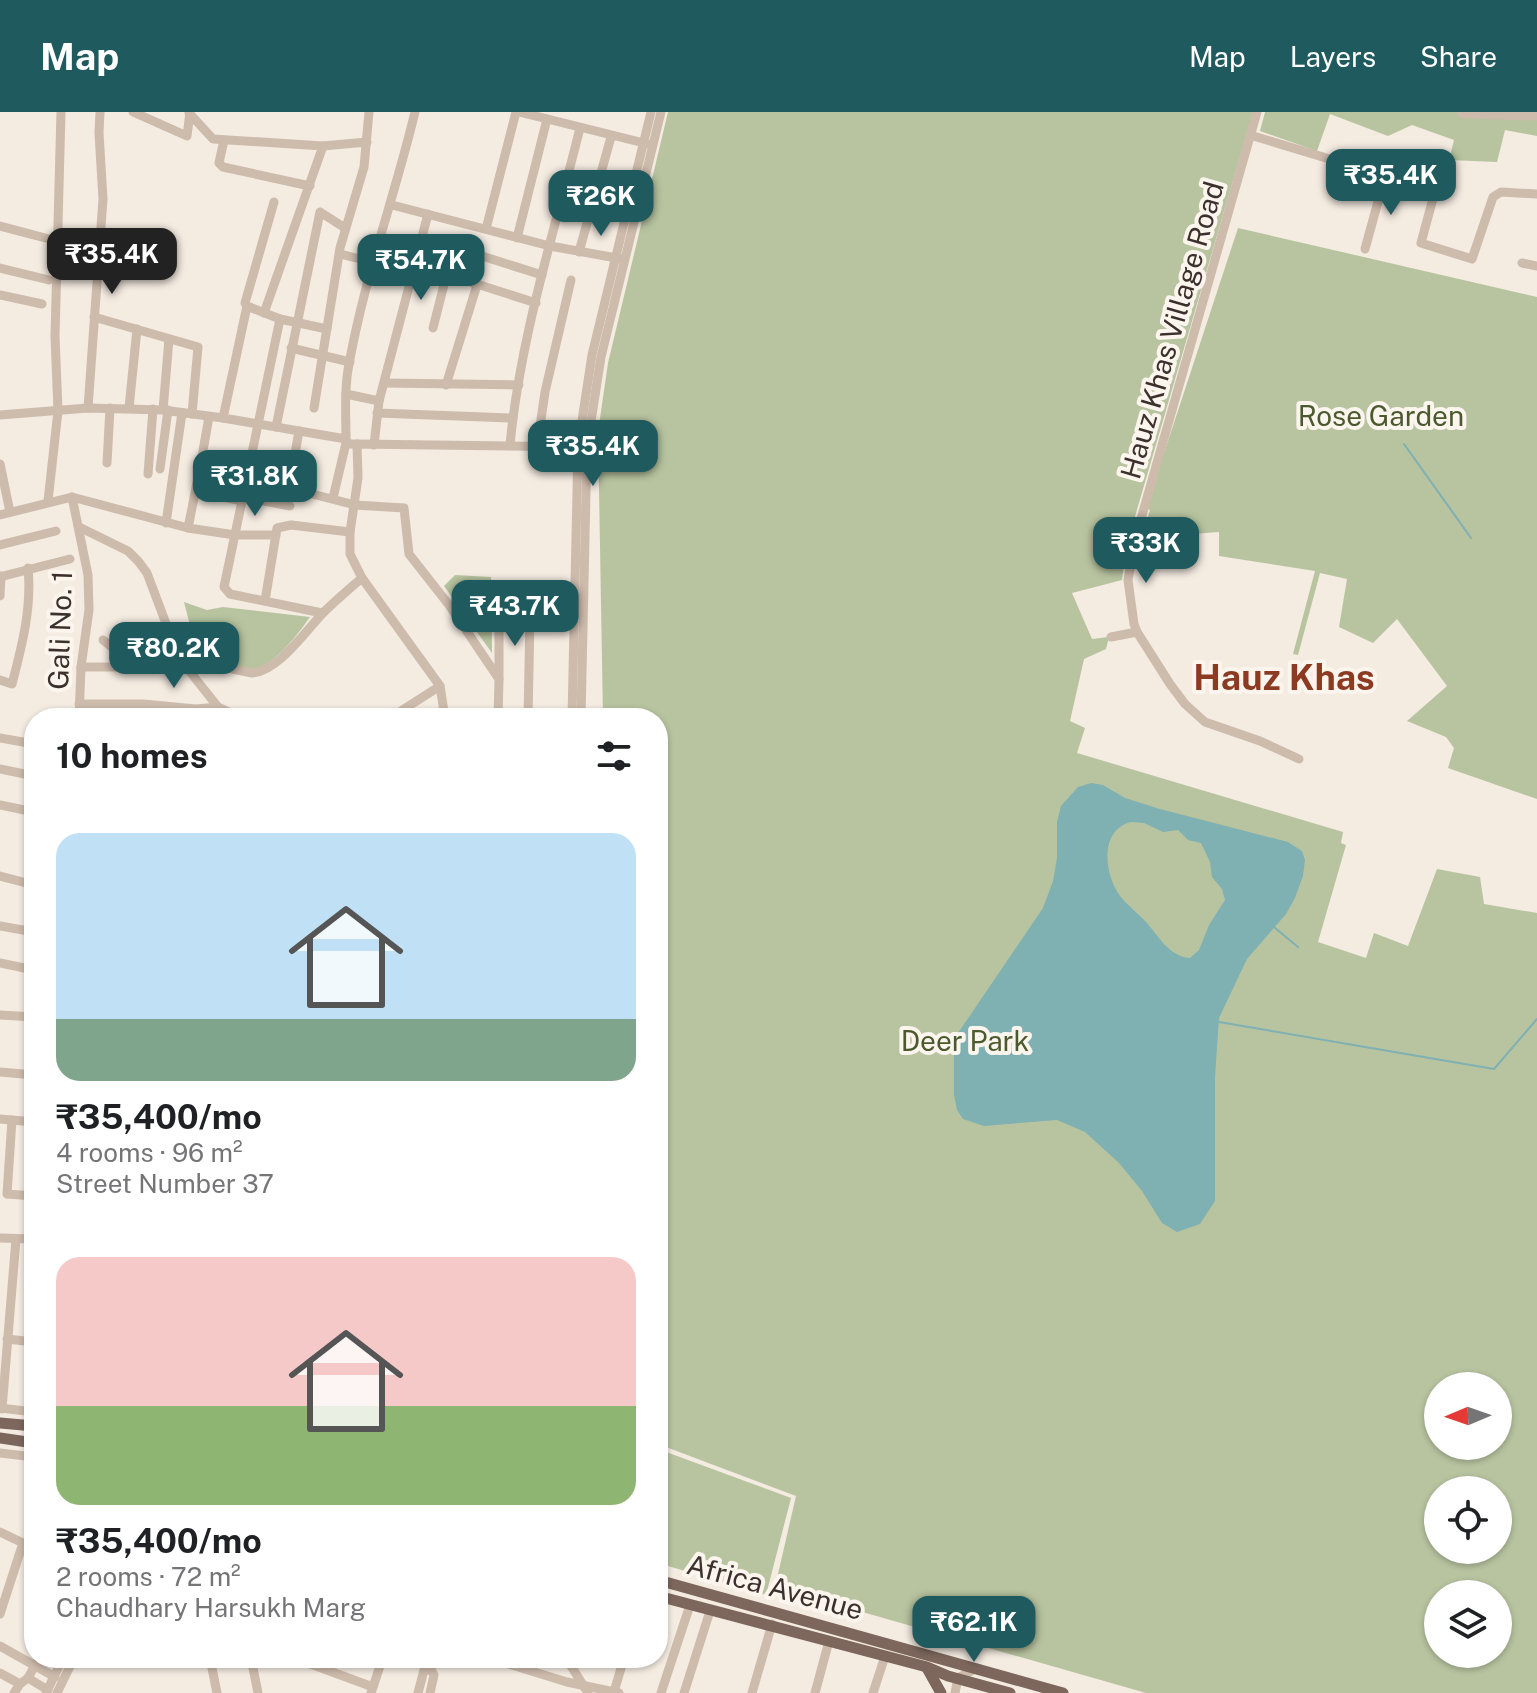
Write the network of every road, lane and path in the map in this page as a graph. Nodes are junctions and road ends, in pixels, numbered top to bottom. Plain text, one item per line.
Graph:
1 (61, 112) edge
2 (100, 112) edge
3 (133, 112) edge
4 (369, 112) edge
5 (415, 112) edge
6 (518, 112) edge
7 (651, 112) edge
8 (661, 112) edge
9 (1257, 112) edge
10 (190, 113) edge
11 (1462, 114) dead end
12 (1537, 116) edge
13 (547, 119) junction
14 (580, 128) junction
15 (1250, 135) junction
16 (611, 137) junction
17 (224, 140) junction
18 (367, 142) junction
19 (648, 144) junction
20 (323, 146) junction
21 (1385, 176) junction
22 (310, 186) junction
23 (1537, 194) edge
24 (274, 202) dead end
25 (392, 205) junction
26 (428, 214) junction
27 (0, 226) edge
28 (345, 228) junction
29 (486, 229) junction
30 (517, 238) junction
31 (53, 240) dead end
32 (550, 246) junction
33 (1365, 249) dead end
34 (579, 252) junction
35 (340, 254) junction
36 (621, 259) junction
37 (372, 262) junction
38 (1522, 263) dead end
39 (1537, 266) edge
40 (0, 268) edge
41 (447, 273) junction
42 (542, 275) junction
43 (49, 280) dead end
44 (571, 280) dead end
45 (477, 285) junction
46 (0, 295) edge
47 (536, 303) junction
48 (42, 304) dead end
49 (247, 306) junction
50 (264, 313) junction
51 (94, 317) junction
52 (280, 319) junction
53 (296, 322) junction
54 (433, 328) dead end
55 (137, 329) junction
56 (327, 329) junction
57 (169, 339) junction
58 (291, 348) junction
59 (322, 354) junction
60 (350, 362) junction
61 (385, 383) junction
62 (446, 385) junction
63 (519, 385) junction
64 (346, 394) junction
65 (379, 401) junction
66 (88, 408) junction
67 (110, 408) junction
68 (129, 408) junction
69 (314, 408) dead end
70 (162, 410) junction
71 (58, 411) junction
72 (187, 413) junction
73 (377, 413) junction
74 (0, 415) edge
75 (209, 417) junction
76 (223, 418) junction
77 (513, 418) junction
78 (260, 424) junction
79 (276, 427) junction
80 (299, 431) junction
81 (350, 442) junction
82 (374, 445) junction
83 (510, 445) junction
84 (537, 447) junction
85 (582, 447) junction
86 (107, 463) dead end
87 (0, 464) edge
88 (160, 469) dead end
89 (148, 474) dead end
90 (196, 491) junction
91 (72, 497) junction
92 (333, 498) junction
93 (243, 499) junction
94 (48, 501) junction
95 (355, 505) junction
96 (290, 506) dead end
97 (5, 513) edge
98 (166, 523) junction
99 (79, 527) junction
100 (188, 528) junction
101 (56, 531) dead end
102 (350, 532) junction
103 (235, 535) junction
104 (276, 535) junction
105 (0, 545) edge
106 (70, 559) dead end
107 (28, 568) junction
108 (1, 577) edge
109 (362, 578) junction
110 (0, 596) edge
111 (579, 598) junction
112 (265, 601) junction
113 (322, 613) junction
114 (530, 617) dead end
115 (1137, 632) junction
116 (1111, 637) dead end
117 (103, 640) dead end
118 (128, 652) junction
119 (179, 658) junction
120 (81, 667) junction
121 (186, 668) junction
122 (499, 679) junction
123 (0, 680) edge
124 (440, 686) junction
125 (79, 704) junction
126 (218, 707) joint
127 (79, 708) edge
128 (185, 708) edge
129 (207, 708) edge
130 (406, 708) edge
131 (443, 708) edge
132 (498, 708) edge
133 (528, 708) edge
134 (573, 708) edge
135 (581, 708) edge
136 (0, 738) edge
137 (24, 742) edge
138 (1299, 759) dead end
139 (0, 769) edge
140 (24, 774) edge
141 (0, 805) edge
142 (24, 810) edge
143 (0, 876) edge
144 (24, 882) edge
145 (0, 926) edge
146 (24, 930) edge
147 (0, 963) edge
148 (24, 968) edge
149 (0, 1015) edge
150 (24, 1016) edge
151 (0, 1072) edge
152 (24, 1074) edge
153 (0, 1119) edge
154 (12, 1120) junction
155 (24, 1121) edge
156 (5, 1149) edge
157 (24, 1195) edge
158 (0, 1238) edge
159 (16, 1239) junction
160 (24, 1239) edge
161 (7, 1339) junction
162 (24, 1341) edge
163 (1, 1408) edge
164 (24, 1411) edge
165 (0, 1423) edge
166 (24, 1425) edge
167 (0, 1438) edge
168 (24, 1442) edge
169 (0, 1453) edge
170 (24, 1456) edge
171 (0, 1532) edge
172 (23, 1543) joint
173 (668, 1583) edge
174 (668, 1599) edge
175 (690, 1605) junction
176 (710, 1611) junction
177 (0, 1614) edge
178 (772, 1624) junction
179 (829, 1641) junction
180 (0, 1646) edge
181 (24, 1655) edge
182 (885, 1656) junction
183 (927, 1667) junction
184 (33, 1668) edge
185 (45, 1668) edge
186 (59, 1668) edge
187 (67, 1668) edge
188 (212, 1668) edge
189 (253, 1668) edge
190 (318, 1668) edge
191 (379, 1668) edge
192 (523, 1668) edge
193 (570, 1668) edge
194 (622, 1668) edge
195 (977, 1668) junction
196 (431, 1670) joint
197 (0, 1673) edge
198 (55, 1677) junction
199 (958, 1678) junction
200 (24, 1681) junction
201 (971, 1687) edge
202 (579, 1688) edge
203 (372, 1690) edge
204 (50, 1692) edge
205 (616, 1692) edge
206 (14, 1693) edge
207 (217, 1693) edge
208 (258, 1693) edge
209 (418, 1693) edge
210 (430, 1693) edge
211 (661, 1693) edge
212 (684, 1693) edge
213 (752, 1693) edge
214 (815, 1693) edge
215 (873, 1693) edge
216 (941, 1693) edge
217 (955, 1693) edge
218 (1010, 1693) edge
219 (1063, 1693) edge

1 - 71 street
2 - 51 street
3 - 10 street
4 - 18 street
5 - 25 street
6 - 13 street
6 - 29 street
7 - 19 street
8 - 19 street
9 - 15 street, Hauz Khas Village Road
10 - 17 street
11 - 12 street
13 - 14 street
13 - 30 street
14 - 16 street
14 - 32 street
15 - 21 street
15 - 115 street, Hauz Khas Village Road
16 - 19 street
16 - 34 street
17 - 20 street
17 - 22 street
18 - 20 street
18 - 28 street
19 - 36 street
20 - 22 street
21 - 23 street
21 - 33 street
22 - 50 street
24 - 49 street
25 - 26 street
25 - 37 street
26 - 29 street
26 - 61 street
27 - 31 street
28 - 35 street
28 - 53 street
29 - 30 street
30 - 32 street
32 - 34 street
32 - 42 street
34 - 36 street
35 - 37 street
35 - 56 street
36 - 85 street
37 - 60 street
38 - 39 street
40 - 43 street
41 - 42 street
41 - 45 street
41 - 54 street
42 - 47 street
44 - 84 street
45 - 47 street
45 - 62 street
46 - 48 street
47 - 63 street
49 - 50 street
49 - 76 street
50 - 52 street
51 - 55 street
51 - 66 street
52 - 53 street
52 - 78 street
53 - 56 street
53 - 58 street
55 - 57 street
55 - 68 street
56 - 59 street
57 - 70 street
57 - 72 street
58 - 59 street
58 - 79 street
59 - 60 street
59 - 69 street
60 - 64 street
61 - 62 street
61 - 65 street
62 - 63 street
63 - 77 street
64 - 65 street
64 - 81 street
65 - 73 street
66 - 67 street
66 - 71 street
67 - 68 street
67 - 86 street
68 - 70 street
70 - 72 street
70 - 88 street
70 - 89 street
71 - 74 street
71 - 94 street
72 - 75 street
72 - 98 street
73 - 77 street
73 - 82 street
75 - 76 street
75 - 90 street
76 - 78 street
77 - 83 street
78 - 79 street
78 - 93 street
79 - 80 street
80 - 81 street
80 - 92 street
81 - 82 street
81 - 92 street
81 - 95 street
82 - 83 street
83 - 84 street
84 - 85 street
85 - 111 street
87 - 97 street
90 - 93 street
90 - 100 street
91 - 94 street
91 - 98 street
91 - 99 street, Gali No. 1
92 - 95 street
93 - 96 street
93 - 103 street
94 - 97 street
95 - 102 street
95 - 122 street
98 - 100 street
99 - 119 street
99 - 120 street, Gali No. 1
100 - 103 street
101 - 105 street
102 - 104 street
102 - 109 street
103 - 104 street
103 - 112 street
104 - 112 street
106 - 107 street
107 - 108 street
107 - 123 street
108 - 110 street
109 - 113 street
109 - 124 street
111 - 122 street
111 - 134 street
111 - 135 street
112 - 113 street
113 - 119 street
114 - 133 street
115 - 116 street
115 - 138 street, Hauz Khas Village Road
117 - 118 street
118 - 120 street
118 - 121 street
119 - 121 street
120 - 125 street, Gali No. 1
121 - 126 street
122 - 132 street
124 - 130 street
124 - 131 street
125 - 127 street, Gali No. 1
125 - 128 street
126 - 129 street
136 - 137 street
139 - 140 street
141 - 142 street
143 - 144 street
145 - 146 street
147 - 148 street
149 - 150 street
151 - 152 street
153 - 154 street
154 - 155 street
154 - 156 street
156 - 157 street
158 - 159 street
159 - 160 street
159 - 161 street
161 - 162 street
161 - 163 street
163 - 164 street
165 - 166 main road
167 - 168 main road
169 - 170 street
171 - 172 street
172 - 177 street
173 - 195 main road, Africa Avenue
174 - 175 main road, Africa Avenue
175 - 176 main road, Africa Avenue
175 - 211 street
176 - 178 main road, Africa Avenue
176 - 212 street
178 - 179 main road, Africa Avenue
178 - 213 street
179 - 182 main road, Africa Avenue
179 - 214 street
180 - 181 street
182 - 183 main road, Africa Avenue
182 - 215 street
183 - 199 main road, Africa Avenue
183 - 216 main road
184 - 200 street
185 - 198 street
186 - 198 street
187 - 204 street
188 - 207 street
189 - 208 street
190 - 203 street
191 - 203 street
192 - 202 street
193 - 202 street
194 - 205 street
195 - 199 street
195 - 201 street
195 - 219 main road, Africa Avenue
196 - 209 street
196 - 210 street
197 - 200 street
198 - 204 street
199 - 201 main road, Africa Avenue
199 - 217 street
200 - 204 street
200 - 206 street
201 - 218 main road, Africa Avenue
202 - 205 street

